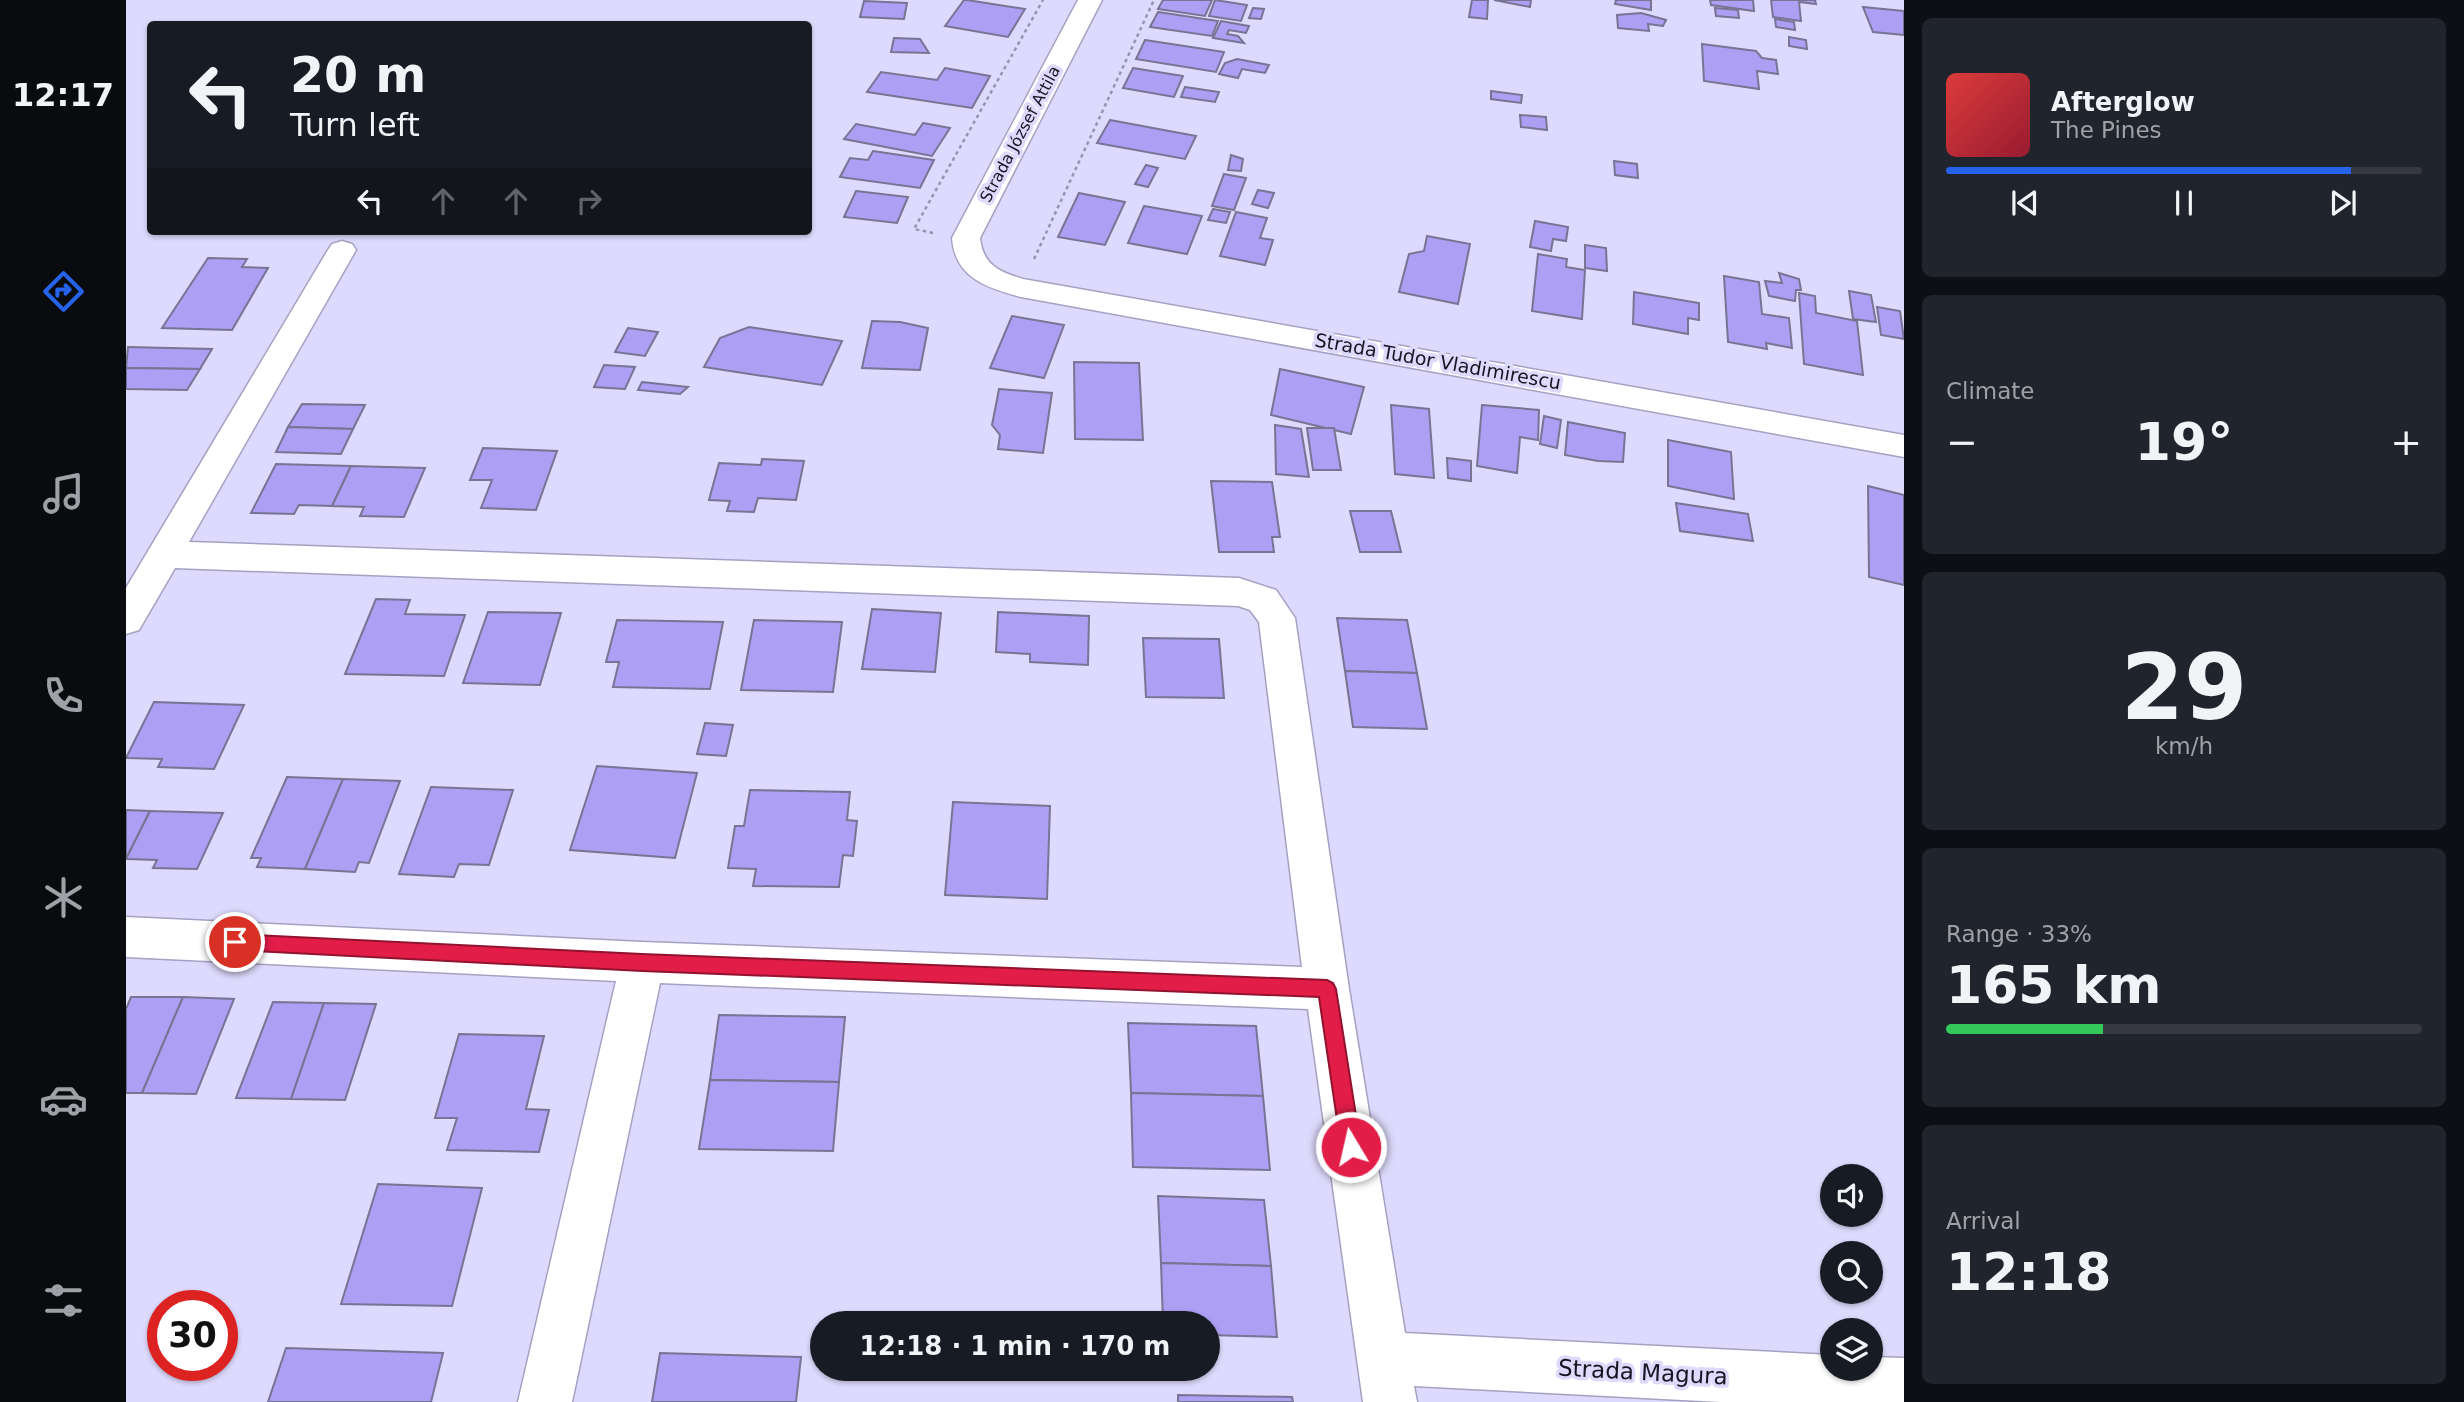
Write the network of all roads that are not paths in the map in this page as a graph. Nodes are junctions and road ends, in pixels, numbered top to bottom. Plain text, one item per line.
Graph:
1 (1090, 0) edge
2 (342, 250) dead end
3 (975, 269) joint
4 (1904, 446) edge
5 (163, 554) junction
6 (126, 621) edge
7 (126, 937) edge
8 (642, 962) junction
9 (1327, 989) junction
10 (1387, 1380) edge
11 (1904, 1385) edge
12 (545, 1402) edge

1 - 3 street, Strada József Attila
2 - 5 street
3 - 4 street, Strada Tudor Vladimirescu
5 - 6 street
5 - 9 street
7 - 8 street
8 - 9 street
8 - 12 street
9 - 10 street
10 - 11 street, Strada Magura

